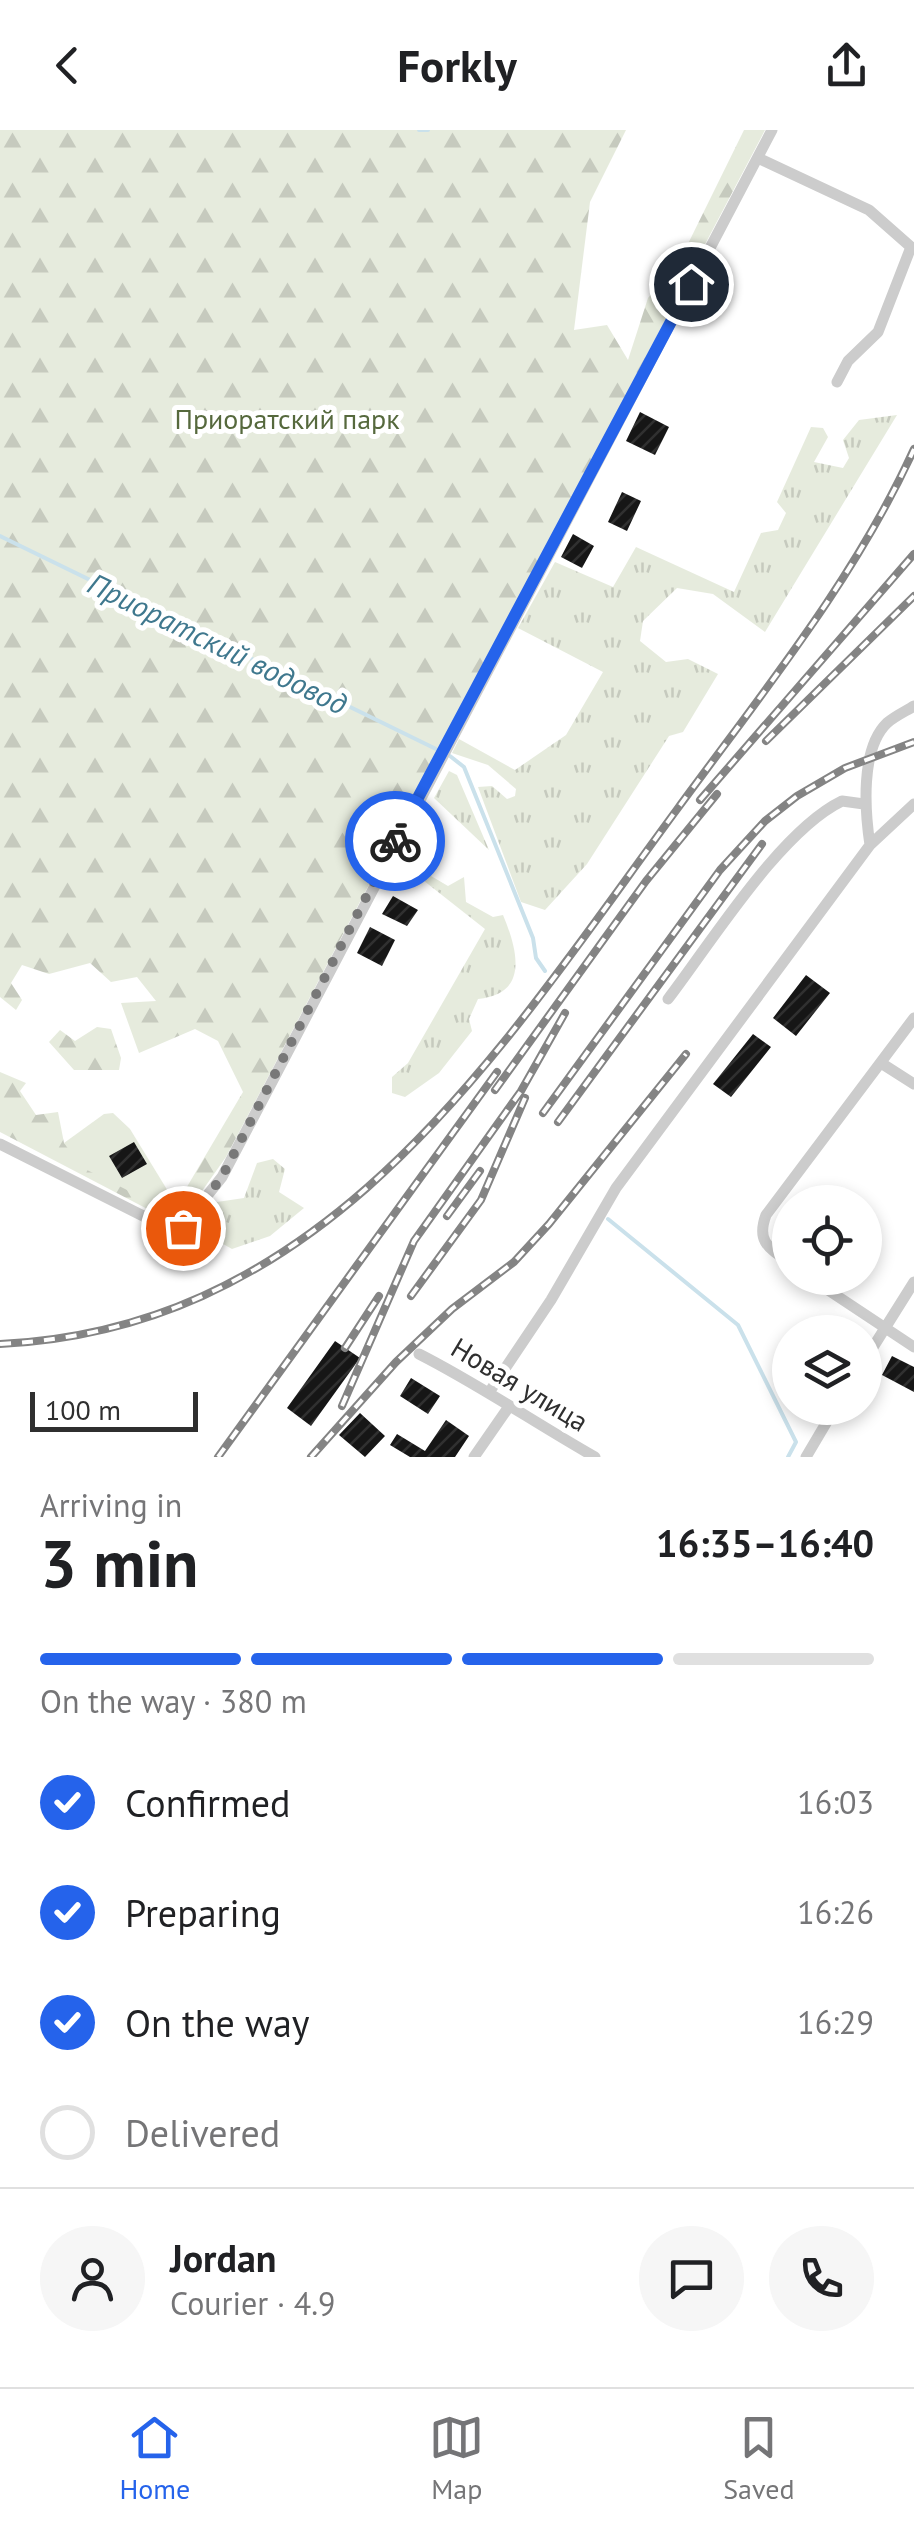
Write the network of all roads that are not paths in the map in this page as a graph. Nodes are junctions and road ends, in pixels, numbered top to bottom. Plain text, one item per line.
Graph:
1 (772, 130) edge
2 (758, 158) junction
3 (837, 382) dead end
4 (914, 706) edge
5 (864, 804) junction
6 (914, 804) edge
7 (870, 845) junction
8 (668, 1000) dead end
9 (914, 1018) edge
10 (881, 1063) junction
11 (914, 1084) edge
12 (0, 1144) edge
13 (789, 1185) edge
14 (772, 1208) edge
15 (772, 1250) edge
16 (914, 1282) edge
17 (834, 1295) edge
18 (884, 1331) junction
19 (882, 1334) edge
20 (914, 1347) edge
21 (419, 1354) dead end
22 (490, 1391) junction
23 (508, 1408) junction
24 (825, 1425) edge
25 (474, 1457) edge
26 (595, 1457) edge
27 (806, 1457) edge

1 - 2 street
2 - 3 street
2 - 12 street
4 - 5 street
5 - 7 street
5 - 8 street
6 - 7 street
7 - 22 street
9 - 10 street
10 - 11 street
10 - 13 street
14 - 15 street
16 - 18 street
17 - 18 street
18 - 19 street
18 - 20 street
21 - 22 street, Новая улица
22 - 23 street, Новая улица
23 - 25 street
23 - 26 street, Новая улица
24 - 27 street

